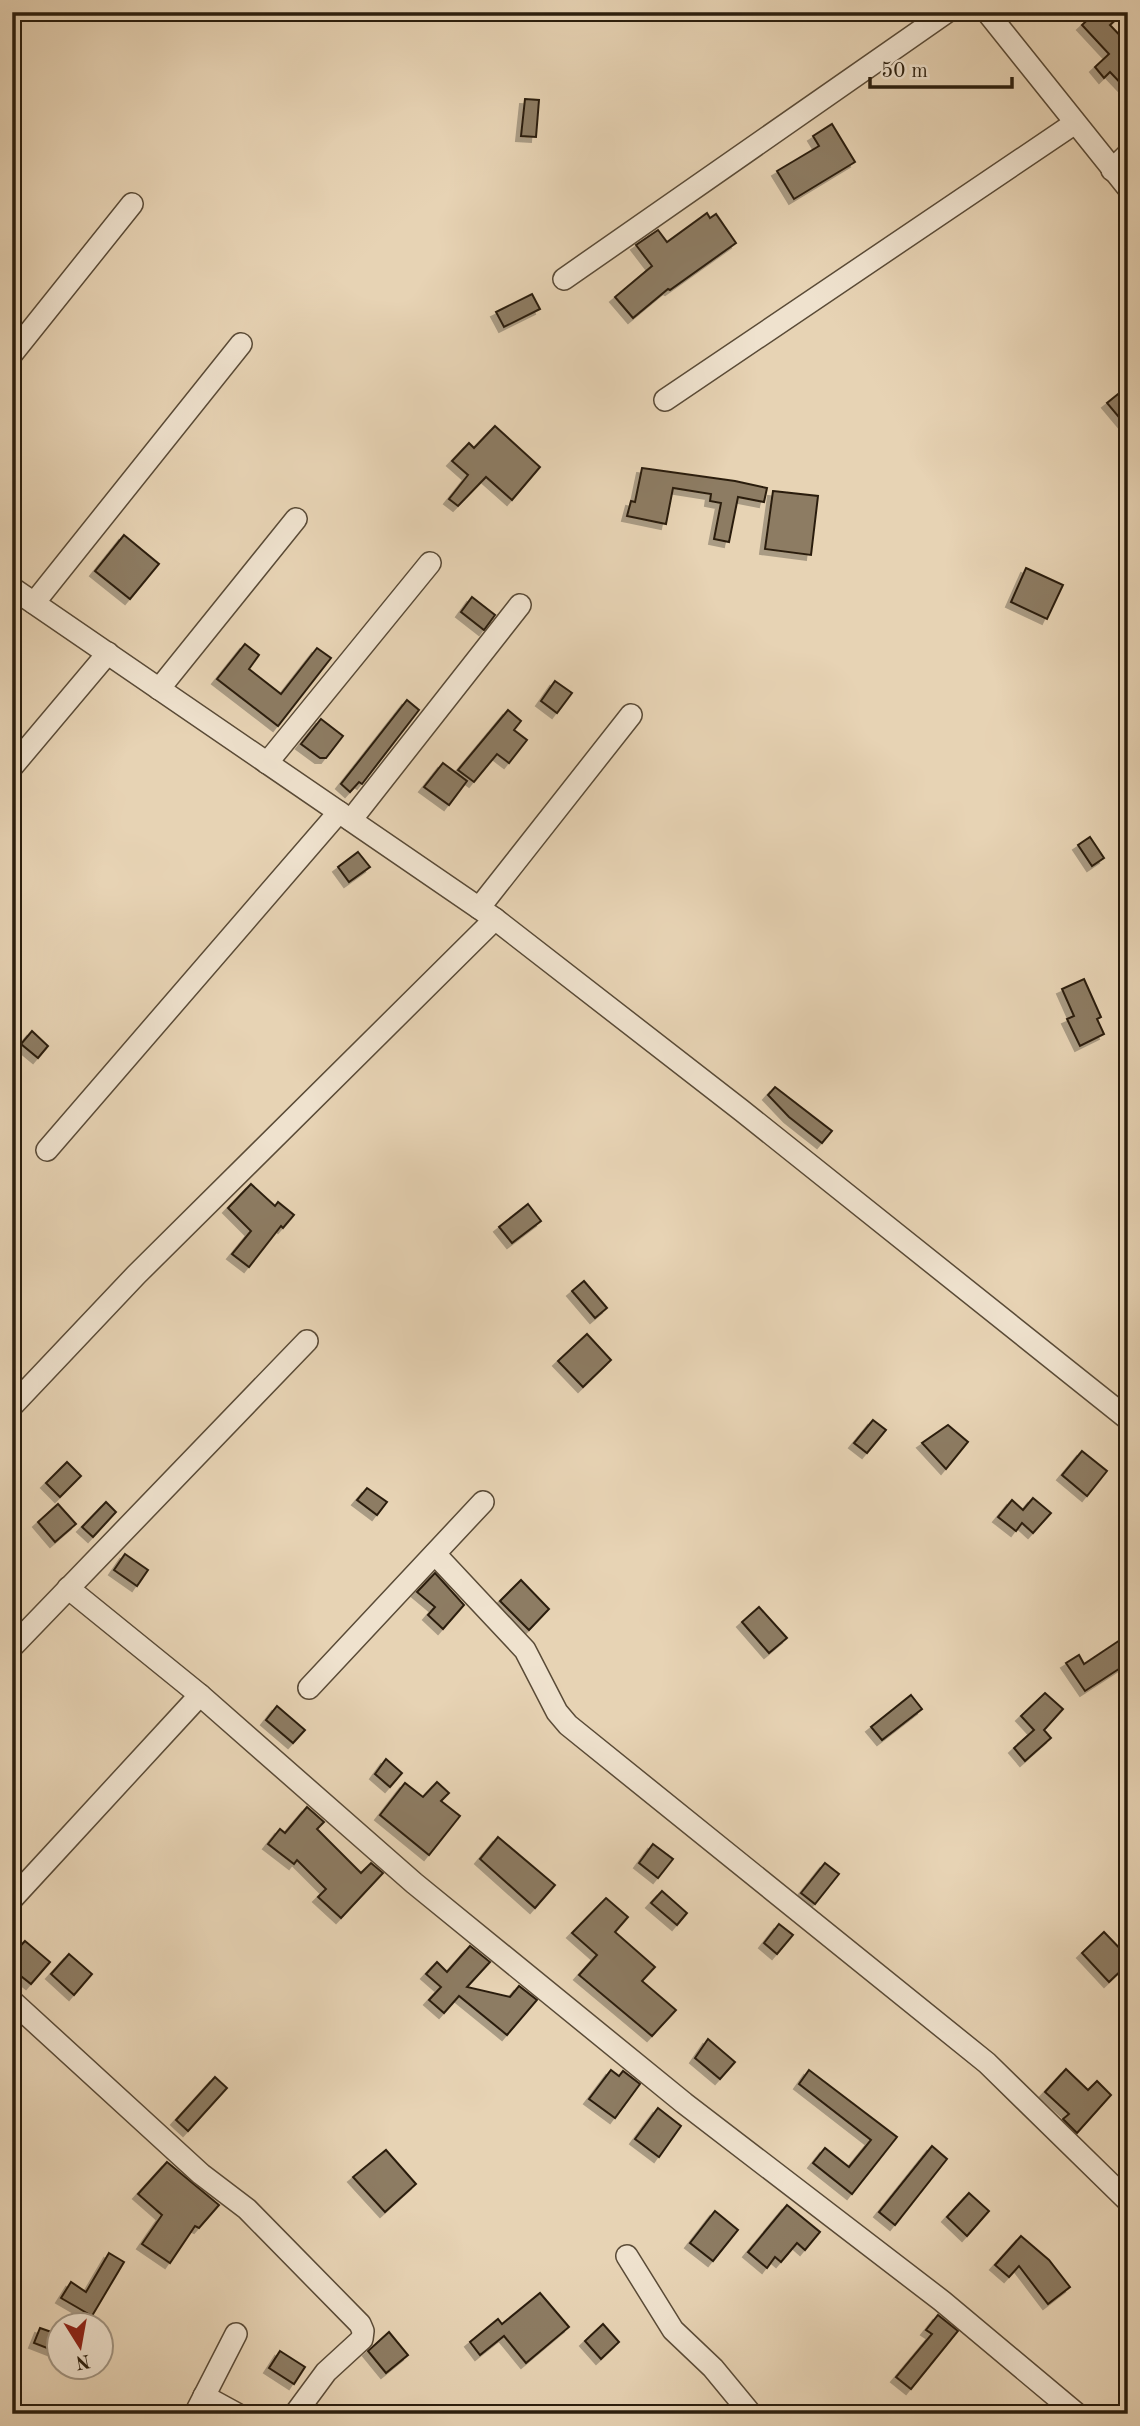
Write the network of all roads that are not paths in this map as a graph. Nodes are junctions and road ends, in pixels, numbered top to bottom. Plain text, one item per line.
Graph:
1 (947, 12) edge
2 (987, 12) edge
3 (1075, 123) junction
4 (1128, 155) edge
5 (1112, 170) junction
6 (1128, 188) edge
7 (132, 204) dead end
8 (564, 279) dead end
9 (241, 344) dead end
10 (12, 354) edge
11 (664, 400) dead end
12 (296, 519) dead end
13 (430, 563) dead end
14 (12, 588) edge
15 (34, 603) junction
16 (520, 605) dead end
17 (108, 653) junction
18 (159, 689) junction
19 (631, 715) dead end
20 (267, 763) junction
21 (12, 767) edge
22 (345, 816) junction
23 (487, 914) junction
24 (47, 1150) dead end
25 (307, 1341) dead end
26 (12, 1406) edge
27 (1128, 1419) edge
28 (483, 1502) dead end
29 (435, 1553) junction
30 (68, 1588) junction
31 (12, 1647) edge
32 (309, 1688) dead end
33 (200, 1695) junction
34 (12, 1899) edge
35 (12, 2001) edge
36 (1128, 2201) edge
37 (627, 2256) dead end
38 (236, 2334) dead end
39 (200, 2405) edge
40 (237, 2414) edge
41 (295, 2414) edge
42 (751, 2414) edge
43 (1077, 2414) edge

1 - 8 street
2 - 3 street
3 - 5 street
3 - 11 street
4 - 5 street
5 - 6 street
7 - 10 street
9 - 15 street
12 - 18 street
13 - 20 street
14 - 15 street
15 - 17 street
16 - 22 street
17 - 18 street
17 - 21 street
18 - 20 street
19 - 23 street
20 - 22 street
22 - 23 street
22 - 24 street
23 - 26 street
23 - 27 street
25 - 30 street
28 - 29 street
29 - 32 street
29 - 36 street
30 - 31 street
30 - 33 street
33 - 34 street
33 - 43 street
35 - 41 street
37 - 42 street
38 - 39 street
39 - 40 street

